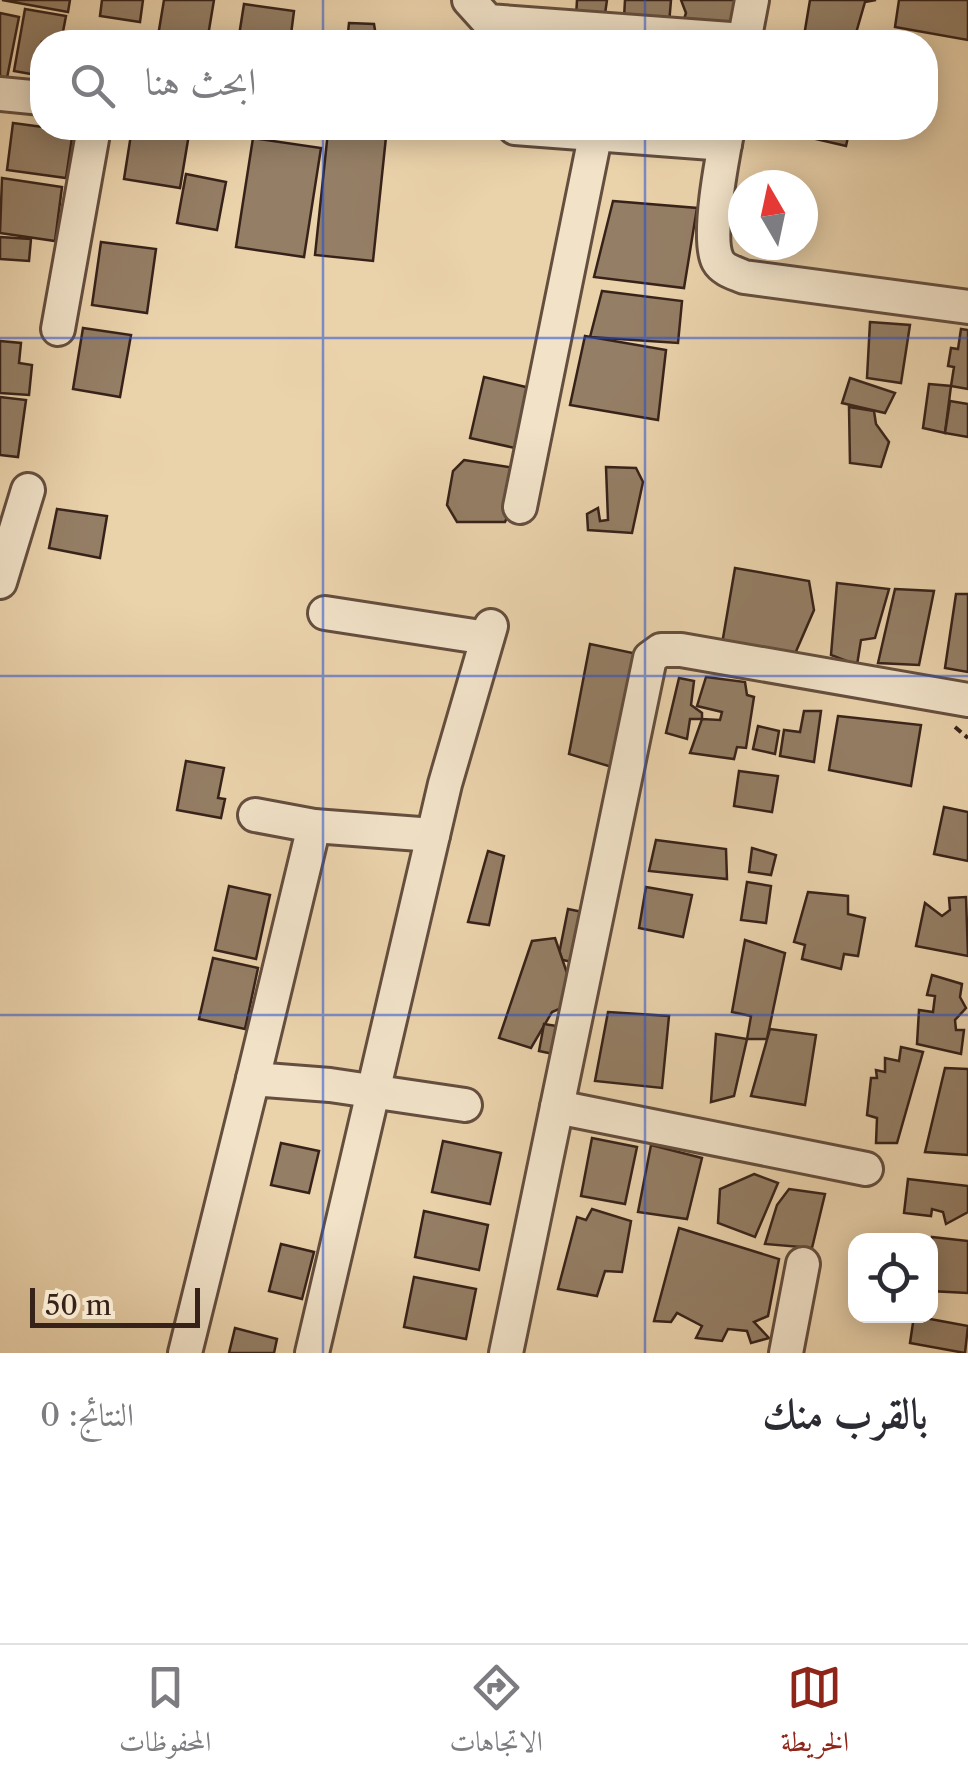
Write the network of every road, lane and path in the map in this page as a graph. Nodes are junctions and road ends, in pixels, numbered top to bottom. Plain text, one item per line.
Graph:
1 (469, 0) edge
2 (752, 0) edge
3 (596, 30) edge
4 (746, 30) edge
5 (0, 94) edge
6 (30, 97) edge
7 (92, 140) edge
8 (594, 140) edge
9 (727, 140) edge
10 (968, 306) edge
11 (58, 329) dead end
12 (28, 490) dead end
13 (520, 507) dead end
14 (0, 582) edge
15 (325, 612) dead end
16 (968, 700) edge
17 (254, 815) dead end
18 (314, 826) junction
19 (433, 834) junction
20 (254, 1079) junction
21 (372, 1092) junction
22 (464, 1105) dead end
23 (557, 1107) junction
24 (866, 1169) dead end
25 (803, 1264) dead end
26 (186, 1353) edge
27 (312, 1353) edge
28 (506, 1353) edge
29 (786, 1353) edge

1 - 3 street
2 - 4 street
5 - 6 street
7 - 11 street
8 - 13 street
9 - 10 street
12 - 14 street
15 - 19 street
16 - 23 street
17 - 18 street
18 - 19 street
18 - 20 street
19 - 21 street
20 - 21 street
20 - 26 street
21 - 22 street
21 - 27 street
23 - 24 street
23 - 28 street
25 - 29 street

